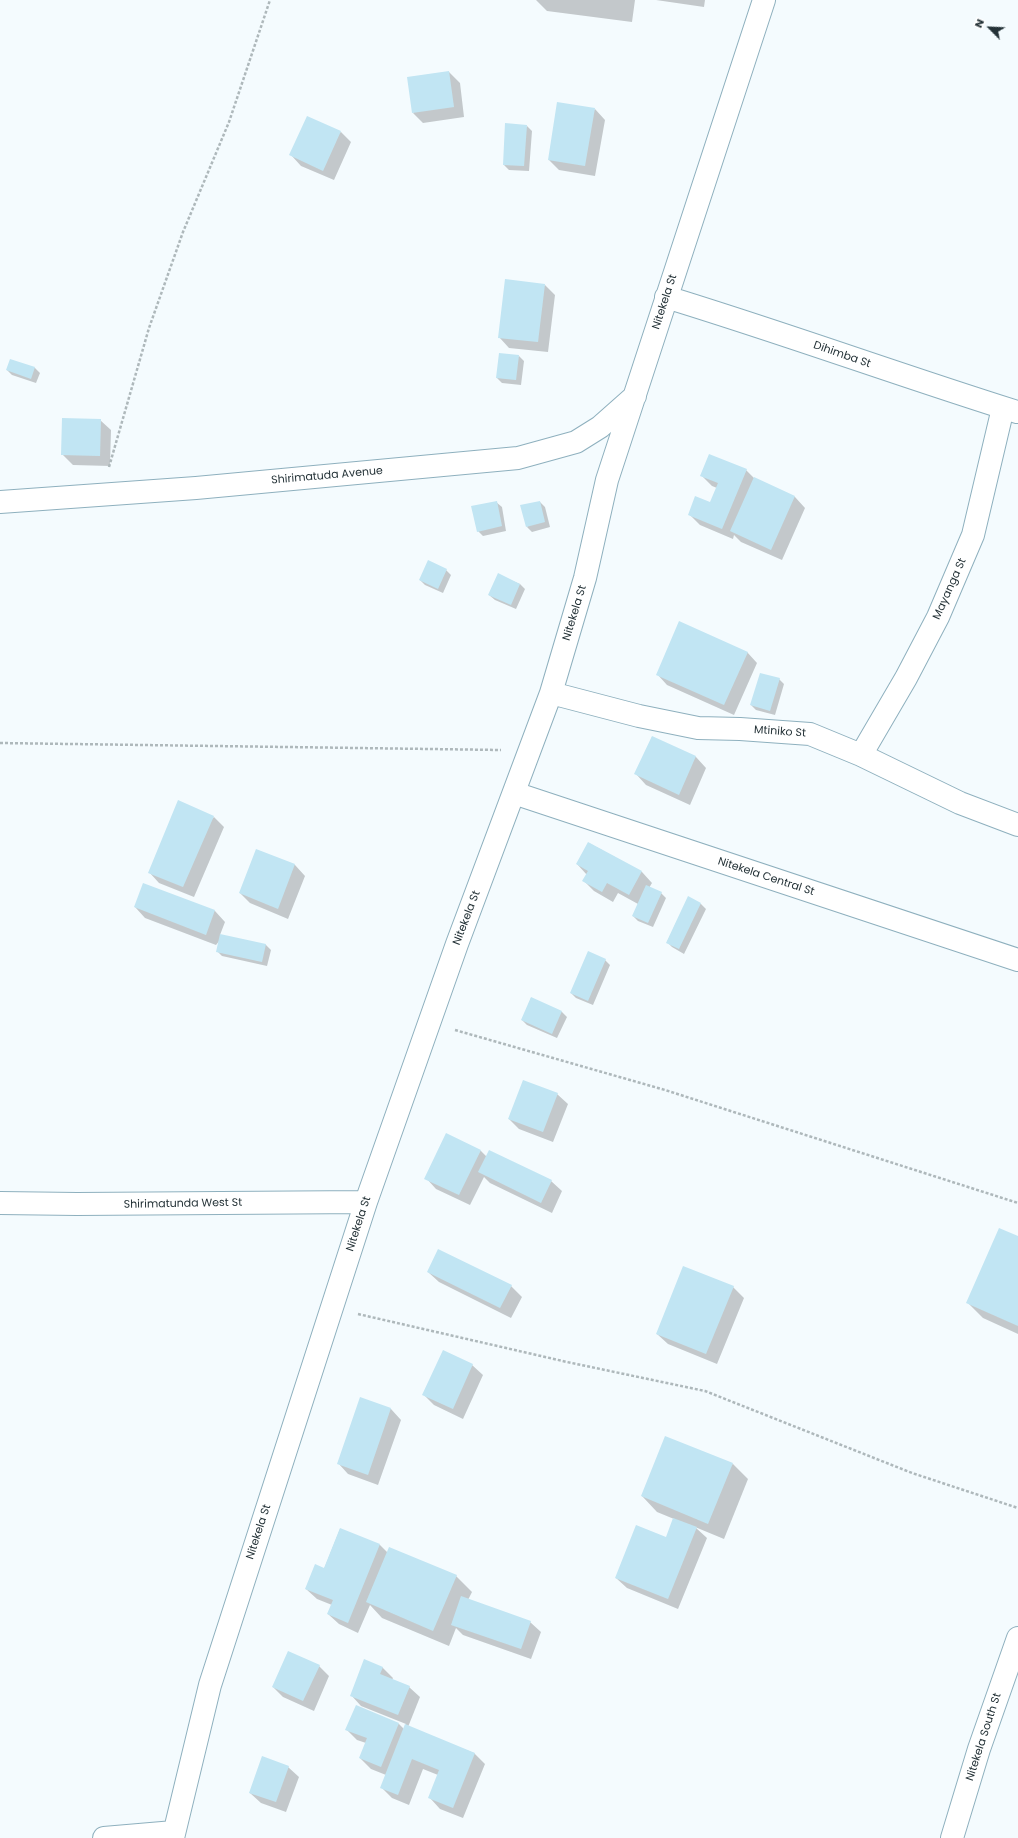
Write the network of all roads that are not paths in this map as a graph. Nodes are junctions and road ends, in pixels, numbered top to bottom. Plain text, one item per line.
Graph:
1 (764, 0) edge
2 (666, 298) junction
3 (635, 396) junction
4 (1011, 410) edge
5 (0, 502) edge
6 (551, 693) junction
7 (860, 756) junction
8 (514, 793) junction
9 (1018, 825) edge
10 (1018, 960) edge
11 (366, 1202) junction
12 (0, 1203) edge
13 (1018, 1638) edge
14 (174, 1835) edge
15 (104, 1838) edge
16 (952, 1838) edge

1 - 2 street, Nitekela St
2 - 3 street, Nitekela St
2 - 4 street, Dihimba St
3 - 5 street, Shirimatuda Avenue
3 - 6 street, Nitekela St
4 - 7 street, Mayanga St
6 - 7 street, Mtiniko St
6 - 8 street, Nitekela St
7 - 9 street, Mtiniko St
8 - 10 street, Nitekela Central St
8 - 11 street, Nitekela St
11 - 12 street, Shirimatunda West St
11 - 14 street, Nitekela St
13 - 16 street, Nitekela South St
14 - 15 street

